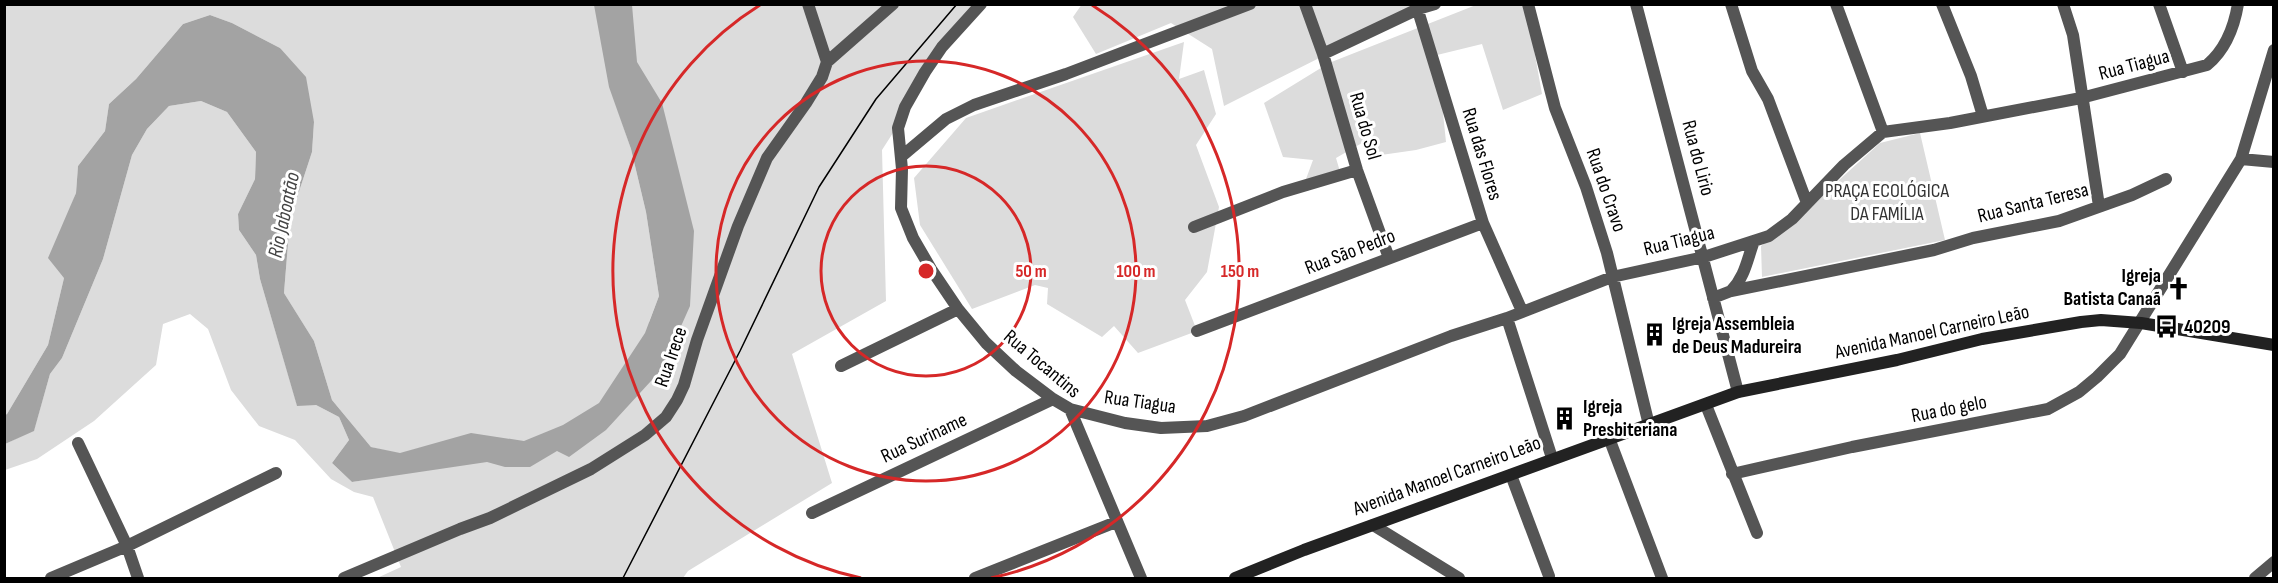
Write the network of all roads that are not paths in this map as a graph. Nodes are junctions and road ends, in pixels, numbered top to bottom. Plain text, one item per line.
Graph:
1 (808, 4) edge
2 (893, 4) edge
3 (981, 4) edge
4 (1250, 4) edge
5 (1305, 4) edge
6 (1435, 4) edge
7 (1527, 4) edge
8 (1636, 4) edge
9 (1731, 4) edge
10 (1836, 4) edge
11 (1942, 4) edge
12 (2063, 4) edge
13 (2159, 4) edge
14 (2238, 4) edge
15 (1417, 7) edge
16 (2274, 51) edge
17 (1323, 54) junction
18 (827, 62) junction
19 (2183, 72) junction
20 (2081, 98) junction
21 (1983, 116) junction
22 (1883, 132) junction
23 (902, 156) junction
24 (2241, 159) junction
25 (2274, 162) edge
26 (1357, 170) junction
27 (2166, 179) dead end
28 (1807, 203) junction
29 (2099, 207) junction
30 (1483, 223) junction
31 (1194, 227) dead end
32 (1754, 242) junction
33 (1704, 257) junction
34 (1389, 258) junction
35 (1612, 277) junction
36 (1731, 291) junction
37 (1713, 297) junction
38 (958, 309) junction
39 (1522, 311) junction
40 (1507, 318) junction
41 (2141, 323) junction
42 (1197, 332) dead end
43 (2274, 345) edge
44 (841, 366) dead end
45 (1738, 392) junction
46 (1053, 399) junction
47 (1706, 405) junction
48 (1070, 409) junction
49 (1649, 425) junction
50 (1609, 438) junction
51 (78, 443) dead end
52 (1552, 458) junction
53 (276, 473) dead end
54 (1511, 474) junction
55 (1732, 474) junction
56 (812, 513) dead end
57 (1116, 522) junction
58 (1372, 525) junction
59 (1757, 533) dead end
60 (127, 546) junction
61 (2274, 562) edge
62 (1549, 576) dead end
63 (51, 579) edge
64 (138, 579) edge
65 (344, 579) edge
66 (975, 579) edge
67 (1141, 579) edge
68 (1235, 579) edge
69 (1459, 579) edge
70 (1662, 579) edge
71 (2255, 579) edge

1 - 18 street
2 - 18 street, Rua Irece
3 - 23 street, Rua Tocantins
4 - 23 street
5 - 17 street, Rua do Sol
6 - 15 street
7 - 35 street, Rua do Cravo
8 - 33 street, Rua do Lirio
9 - 28 street
10 - 22 street
11 - 21 street
12 - 20 street
13 - 19 street
14 - 19 street, Rua Tiagua
15 - 17 street
15 - 30 street, Rua das Flores
16 - 24 street, Rua do gelo
17 - 26 street, Rua do Sol
18 - 65 street, Rua Irece
19 - 20 street, Rua Tiagua
20 - 21 street, Rua Tiagua
20 - 29 street
21 - 22 street, Rua Tiagua
22 - 28 street, Rua Tiagua
23 - 38 street, Rua Tocantins
24 - 25 street
24 - 41 street, Rua do gelo
26 - 31 street
26 - 34 street, Rua do Sol
27 - 29 street, Rua Santa Teresa
28 - 32 street, Rua Tiagua
29 - 36 street, Rua Santa Teresa
30 - 34 street, Rua São Pedro
30 - 39 street, Rua das Flores
32 - 33 street, Rua Tiagua
32 - 36 street
33 - 35 street, Rua Tiagua
33 - 37 street, Rua do Lirio
34 - 42 street, Rua São Pedro
35 - 39 street, Rua Tiagua
35 - 49 street, Rua do Cravo
36 - 37 street
37 - 45 street, Rua do Lirio
38 - 44 street
38 - 46 street, Rua Tocantins
39 - 40 street, Rua Tiagua
40 - 48 street, Rua Tiagua
40 - 52 street
41 - 43 main road, Avenida Manoel Carneiro Leão
41 - 45 main road, Avenida Manoel Carneiro Leão
41 - 55 street, Rua do gelo
45 - 47 main road, Avenida Manoel Carneiro Leão
46 - 48 street, Rua Tocantins
46 - 56 street, Rua Suriname
47 - 49 main road, Avenida Manoel Carneiro Leão
47 - 55 street
48 - 57 street, Rua Tocantins
49 - 50 main road, Avenida Manoel Carneiro Leão
50 - 52 main road, Avenida Manoel Carneiro Leão
50 - 70 street
51 - 60 street
52 - 54 main road, Avenida Manoel Carneiro Leão
53 - 60 street
54 - 58 main road, Avenida Manoel Carneiro Leão
54 - 62 street
55 - 59 street
57 - 66 street
57 - 67 street, Rua Tocantins
58 - 68 main road, Avenida Manoel Carneiro Leão
58 - 69 street
60 - 63 street
60 - 64 street
61 - 71 street

